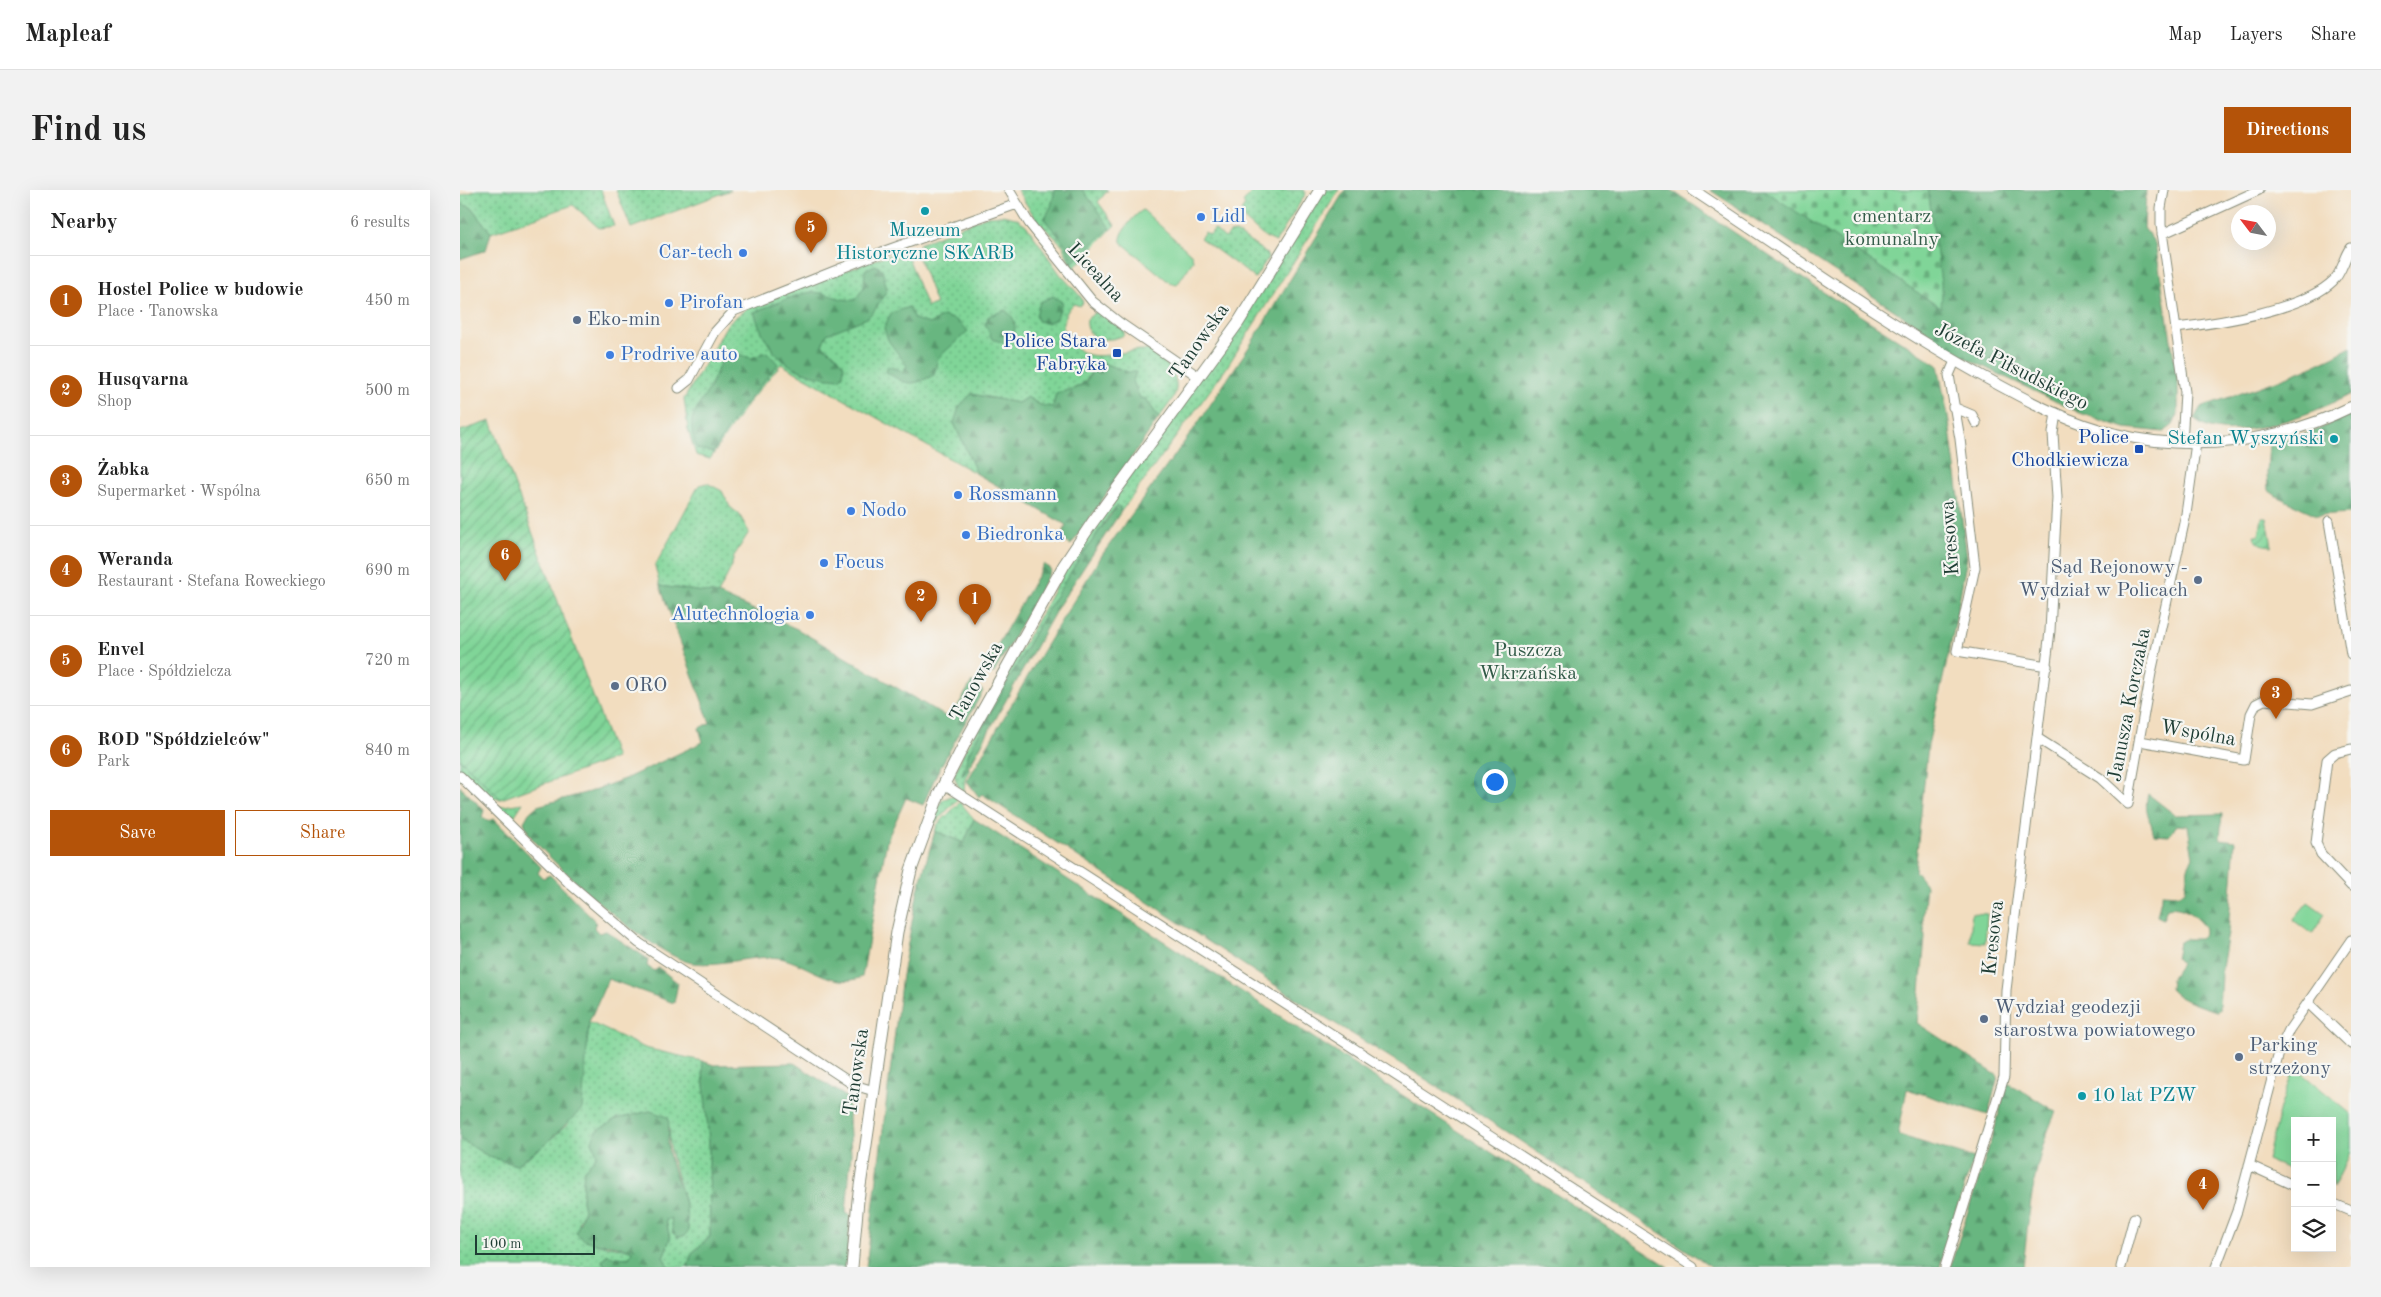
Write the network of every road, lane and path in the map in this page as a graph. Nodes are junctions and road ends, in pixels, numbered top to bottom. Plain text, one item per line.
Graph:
1 (1009, 190) edge
2 (1320, 190) edge
3 (1693, 190) edge
4 (2164, 190) edge
5 (2259, 190) edge
6 (1017, 204) junction
7 (2162, 234) junction
8 (2351, 248) edge
9 (2176, 328) junction
10 (1955, 361) junction
11 (1199, 377) junction
12 (678, 388) dead end
13 (2351, 406) edge
14 (1953, 407) junction
15 (2056, 413) junction
16 (1976, 423) dead end
17 (2182, 443) junction
18 (2196, 443) junction
19 (2329, 521) dead end
20 (2351, 654) edge
21 (2047, 666) junction
22 (2351, 691) edge
23 (2037, 738) junction
24 (2140, 741) junction
25 (2351, 749) edge
26 (460, 776) edge
27 (944, 784) junction
28 (2351, 886) edge
29 (2351, 940) edge
30 (2308, 1003) junction
31 (2351, 1044) edge
32 (874, 1091) junction
33 (2249, 1165) junction
34 (2291, 1184) edge
35 (2336, 1205) edge
36 (2351, 1211) edge
37 (2134, 1218) dead end
38 (852, 1267) edge
39 (1692, 1267) edge
40 (1946, 1267) edge
41 (2121, 1267) edge
42 (2217, 1267) edge

1 - 6 street, Licealna
2 - 11 main road, Tanowska
3 - 10 street, Józefa Piłsudskiego
4 - 7 street
5 - 7 street
6 - 11 street, Licealna
6 - 12 street
7 - 9 street
8 - 9 street
9 - 17 street
10 - 14 street, Kresowa
10 - 15 street, Józefa Piłsudskiego
11 - 27 main road, Tanowska
13 - 18 street, Józefa Piłsudskiego
14 - 16 street
14 - 21 street, Kresowa
15 - 17 street, Józefa Piłsudskiego
15 - 21 street, Kresowa
17 - 18 street, Józefa Piłsudskiego
18 - 24 street, Janusza Korczaka
19 - 20 street
21 - 23 street, Kresowa
22 - 24 street, Wspólna
23 - 24 street, Janusza Korczaka
23 - 40 street, Kresowa
25 - 28 street
26 - 32 street
27 - 32 main road, Tanowska
27 - 39 street
29 - 30 street
30 - 31 street
30 - 33 street
32 - 38 main road, Tanowska
33 - 34 street
33 - 42 street
35 - 36 street
37 - 41 street

